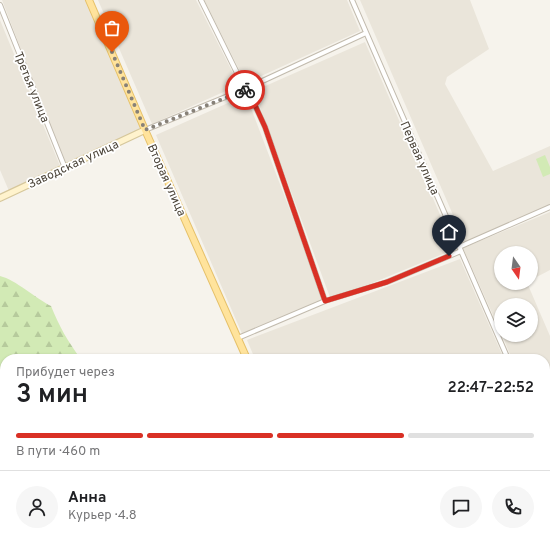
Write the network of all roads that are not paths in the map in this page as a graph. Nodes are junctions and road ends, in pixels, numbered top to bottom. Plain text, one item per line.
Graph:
1 (90, 0) edge
2 (201, 0) edge
3 (352, 0) edge
4 (0, 5) edge
5 (366, 33) junction
6 (245, 89) junction
7 (145, 130) junction
8 (65, 168) junction
9 (0, 198) edge
10 (550, 208) edge
11 (459, 247) junction
12 (461, 251) junction
13 (325, 301) junction
14 (238, 338) junction
15 (245, 354) edge
16 (506, 354) edge

1 - 7 main road, Вторая улица
2 - 6 street
3 - 5 street, Первая улица
4 - 8 street, Третья улица
5 - 6 street
5 - 11 street, Первая улица
6 - 7 street
6 - 13 street
7 - 8 street, Заводская улица
7 - 14 main road, Вторая улица
8 - 9 street, Заводская улица
10 - 11 street
11 - 12 street, Первая улица
12 - 13 street
12 - 16 street, Первая улица
13 - 14 street
14 - 15 main road, Вторая улица

